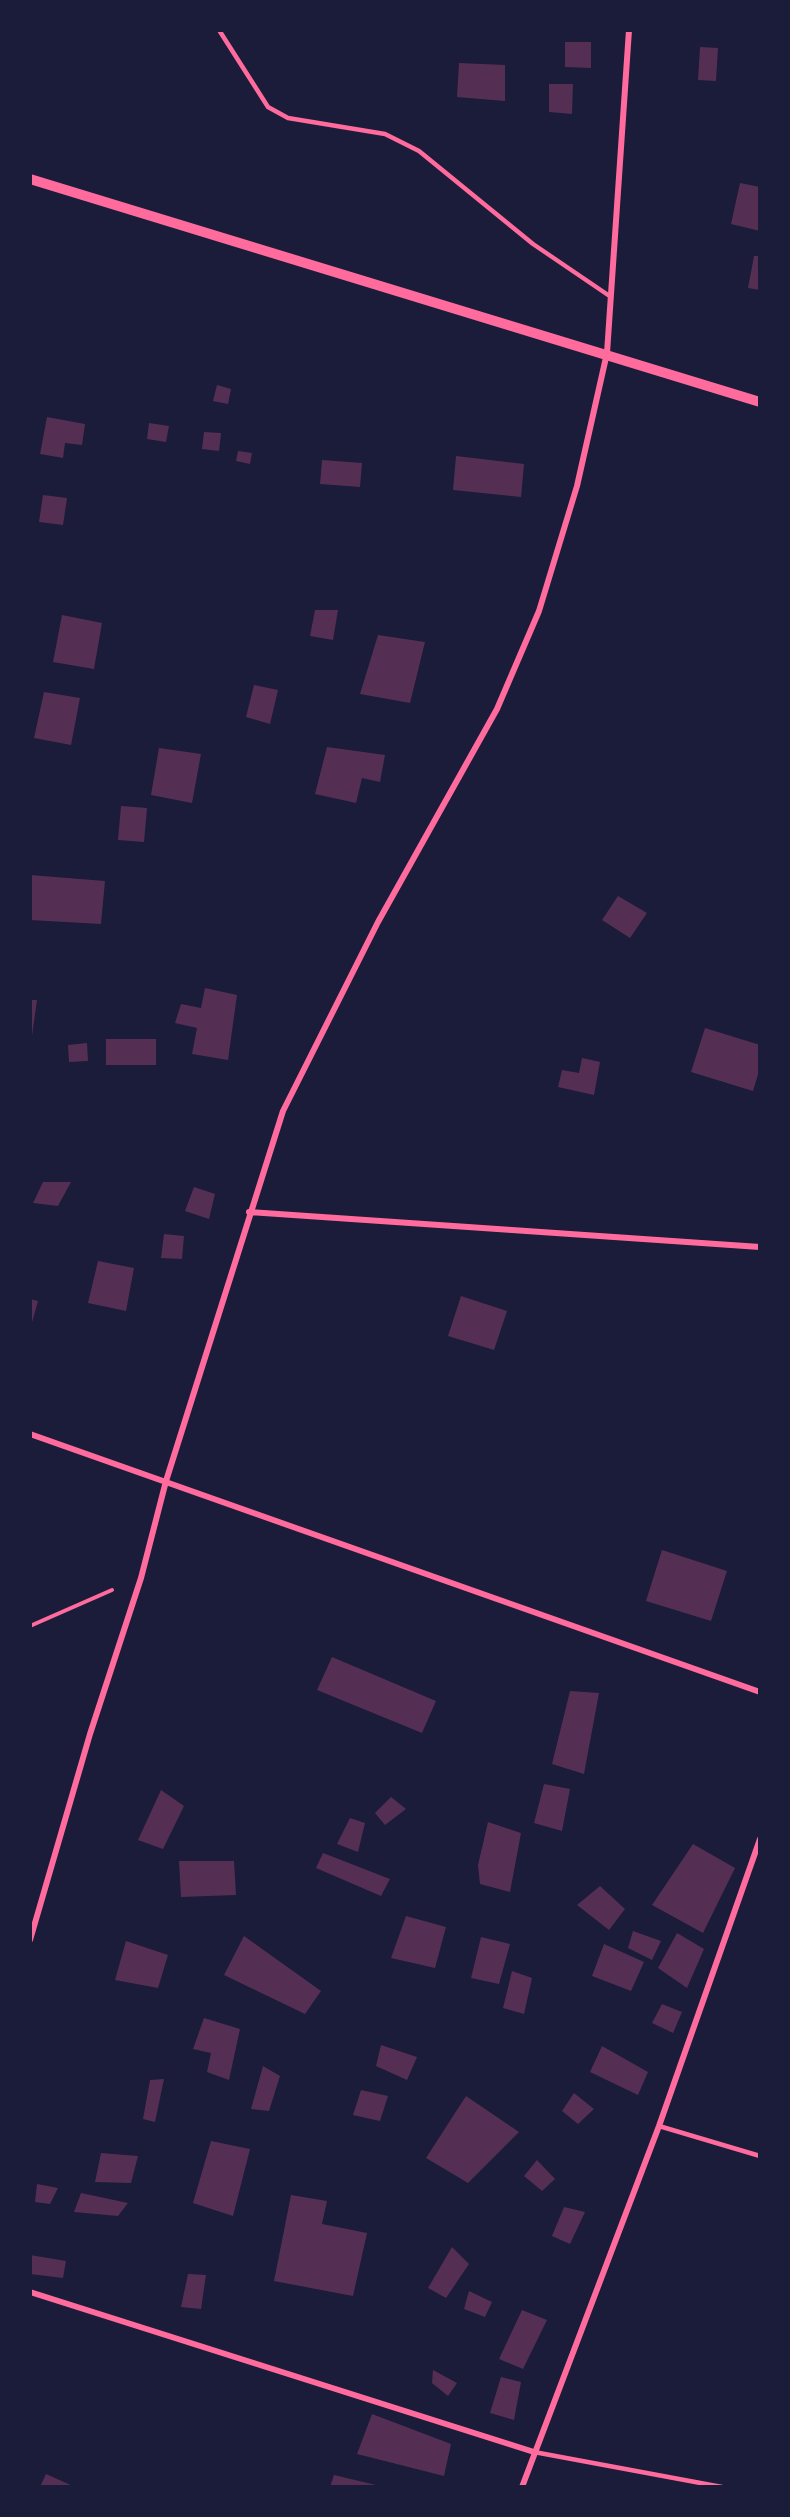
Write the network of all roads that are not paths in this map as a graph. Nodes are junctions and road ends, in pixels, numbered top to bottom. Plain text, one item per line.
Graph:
1 (219, 30) edge
2 (629, 30) edge
3 (30, 179) edge
4 (611, 297) junction
5 (607, 353) junction
6 (760, 402) edge
7 (249, 1212) junction
8 (760, 1247) edge
9 (30, 1434) edge
10 (166, 1481) junction
11 (760, 1692) edge
12 (760, 1839) edge
13 (30, 1940) edge
14 (659, 2126) junction
15 (760, 2156) edge
16 (30, 2292) edge
17 (534, 2452) junction
18 (522, 2487) edge
19 (722, 2487) edge

1 - 4 lane
2 - 4 street
3 - 5 street
4 - 5 street
5 - 6 street
5 - 7 street
7 - 8 street
7 - 10 street
9 - 10 street
10 - 11 street
10 - 13 street
12 - 14 street
14 - 15 lane
14 - 17 street
16 - 17 street
17 - 18 street
17 - 19 lane

